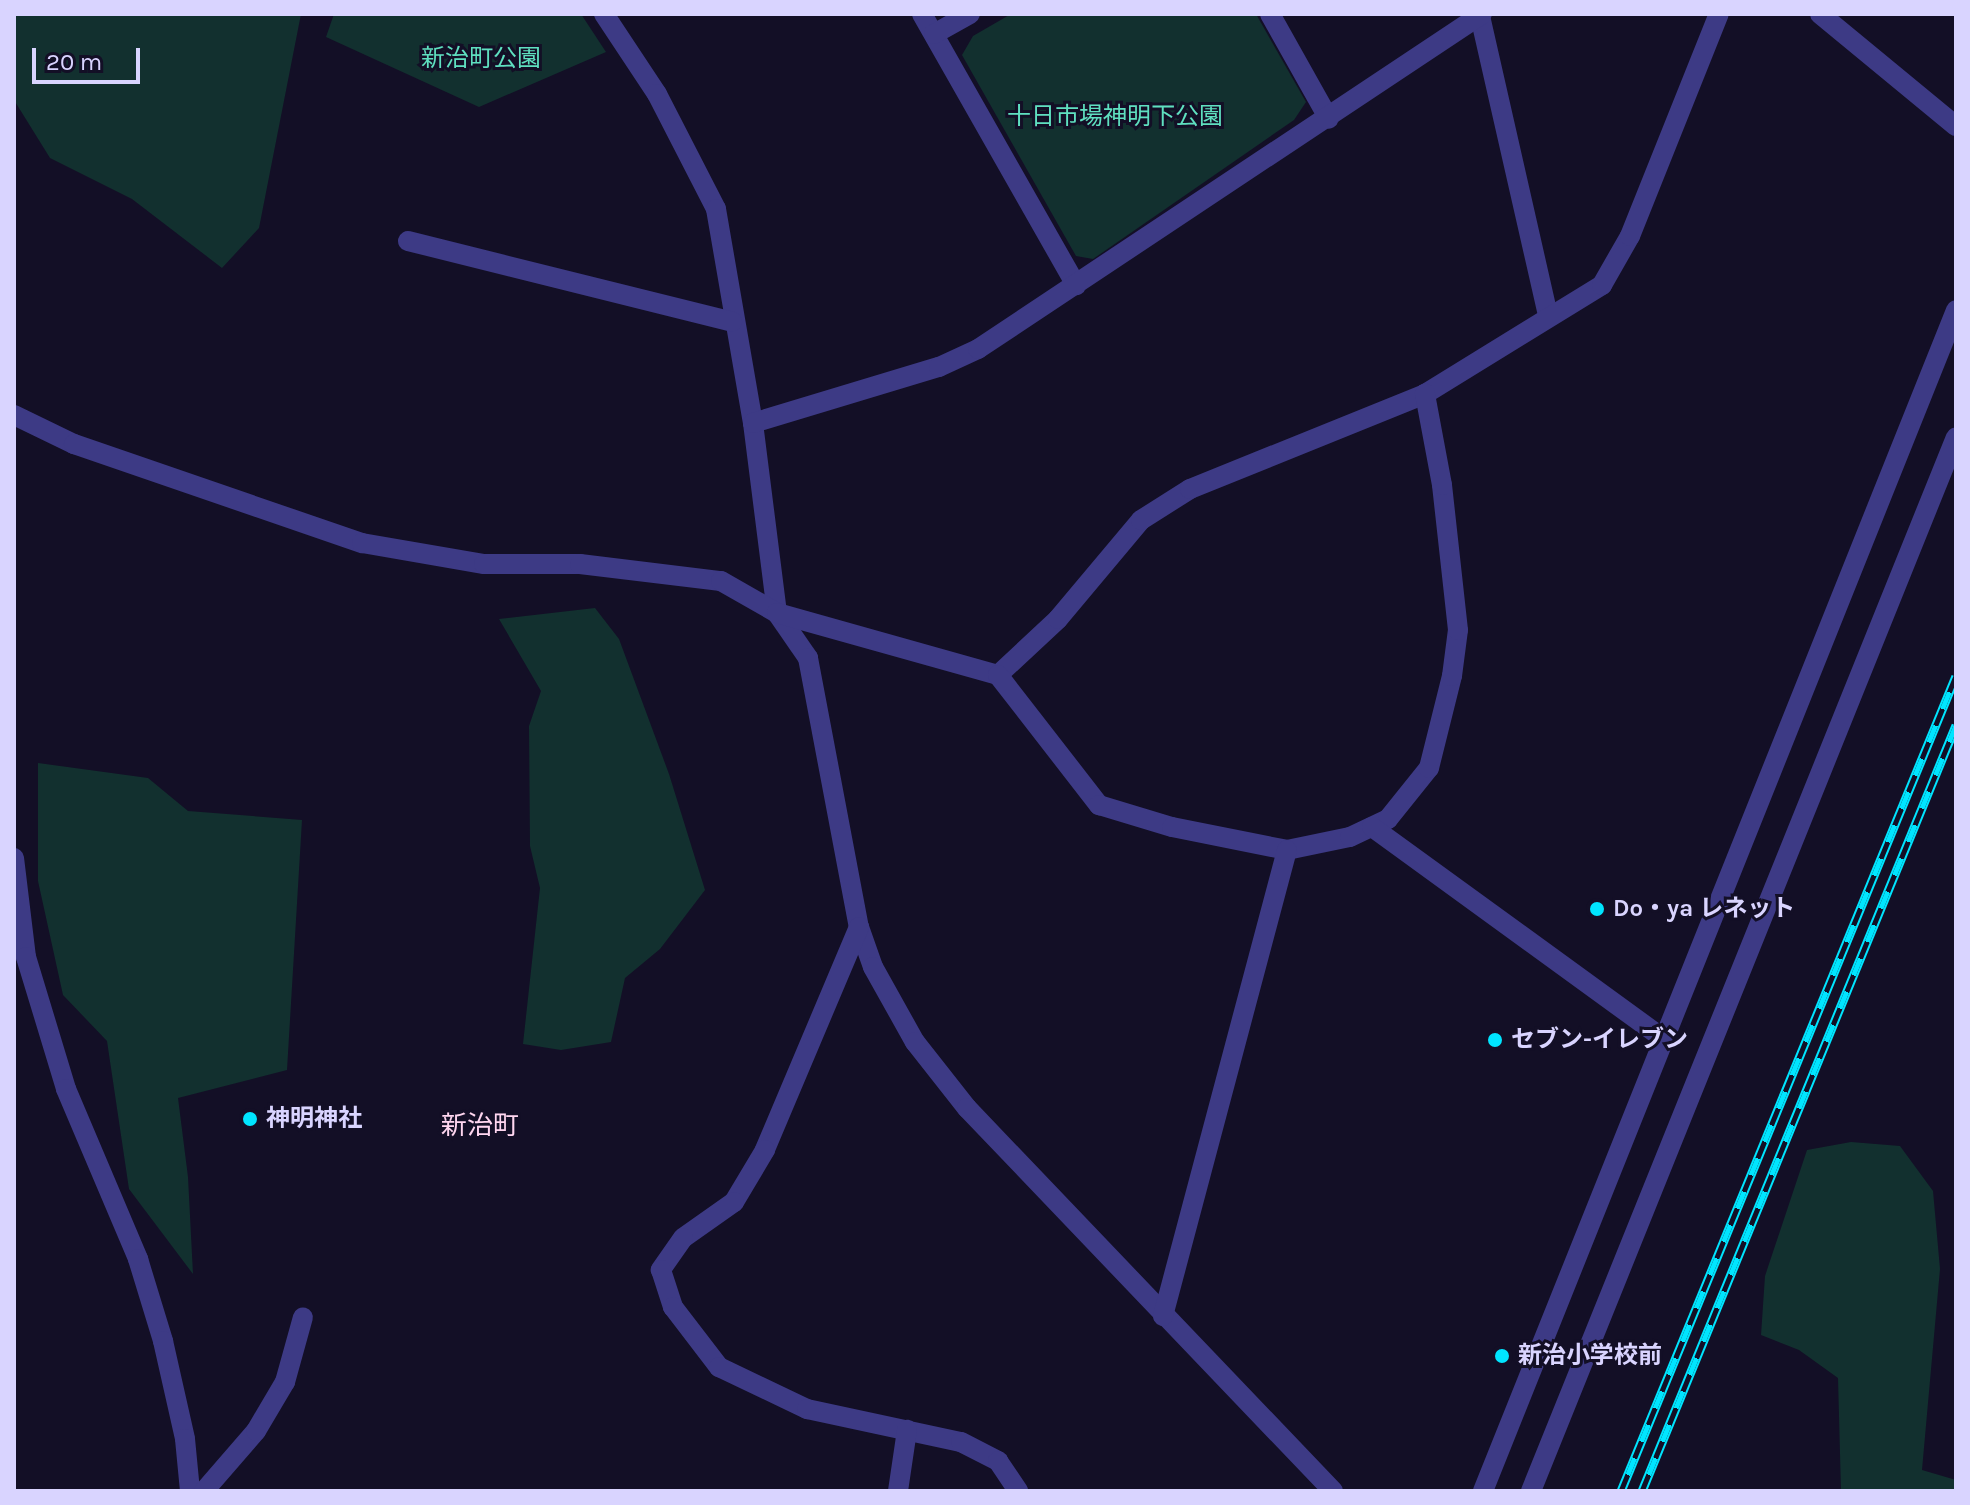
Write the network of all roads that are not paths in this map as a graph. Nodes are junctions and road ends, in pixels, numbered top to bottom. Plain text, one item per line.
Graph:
1 (604, 14) edge
2 (922, 14) edge
3 (970, 14) edge
4 (1270, 14) edge
5 (1719, 14) edge
6 (1820, 14) edge
7 (1481, 15) edge
8 (934, 34) junction
9 (1329, 119) junction
10 (1956, 126) edge
11 (408, 241) dead end
12 (1076, 285) junction
13 (1956, 310) edge
14 (1548, 316) junction
15 (732, 322) junction
16 (1425, 394) junction
17 (14, 415) edge
18 (753, 423) junction
19 (1956, 437) edge
20 (777, 613) junction
21 (998, 675) junction
22 (1372, 827) junction
23 (1287, 850) junction
24 (14, 858) edge
25 (859, 927) junction
26 (1665, 1040) junction
27 (1163, 1316) junction
28 (303, 1317) dead end
29 (907, 1430) junction
30 (190, 1491) edge
31 (204, 1491) edge
32 (898, 1491) edge
33 (1018, 1491) edge
34 (1333, 1491) edge
35 (1483, 1491) edge
36 (1531, 1491) edge

1 - 15 street
2 - 8 street
3 - 8 street
4 - 9 street
5 - 14 street
6 - 10 street
7 - 9 street
7 - 14 street
8 - 12 street
9 - 12 street
11 - 15 street
12 - 18 street
13 - 26 street
14 - 16 street
15 - 18 street
16 - 21 street
16 - 22 street
17 - 20 street
18 - 20 street
19 - 36 street
20 - 21 street
20 - 25 street
21 - 23 street
22 - 23 street
22 - 26 street
23 - 27 street
24 - 30 street
25 - 27 street
25 - 29 street
26 - 35 street
27 - 34 street
28 - 31 street
29 - 32 street
29 - 33 street

